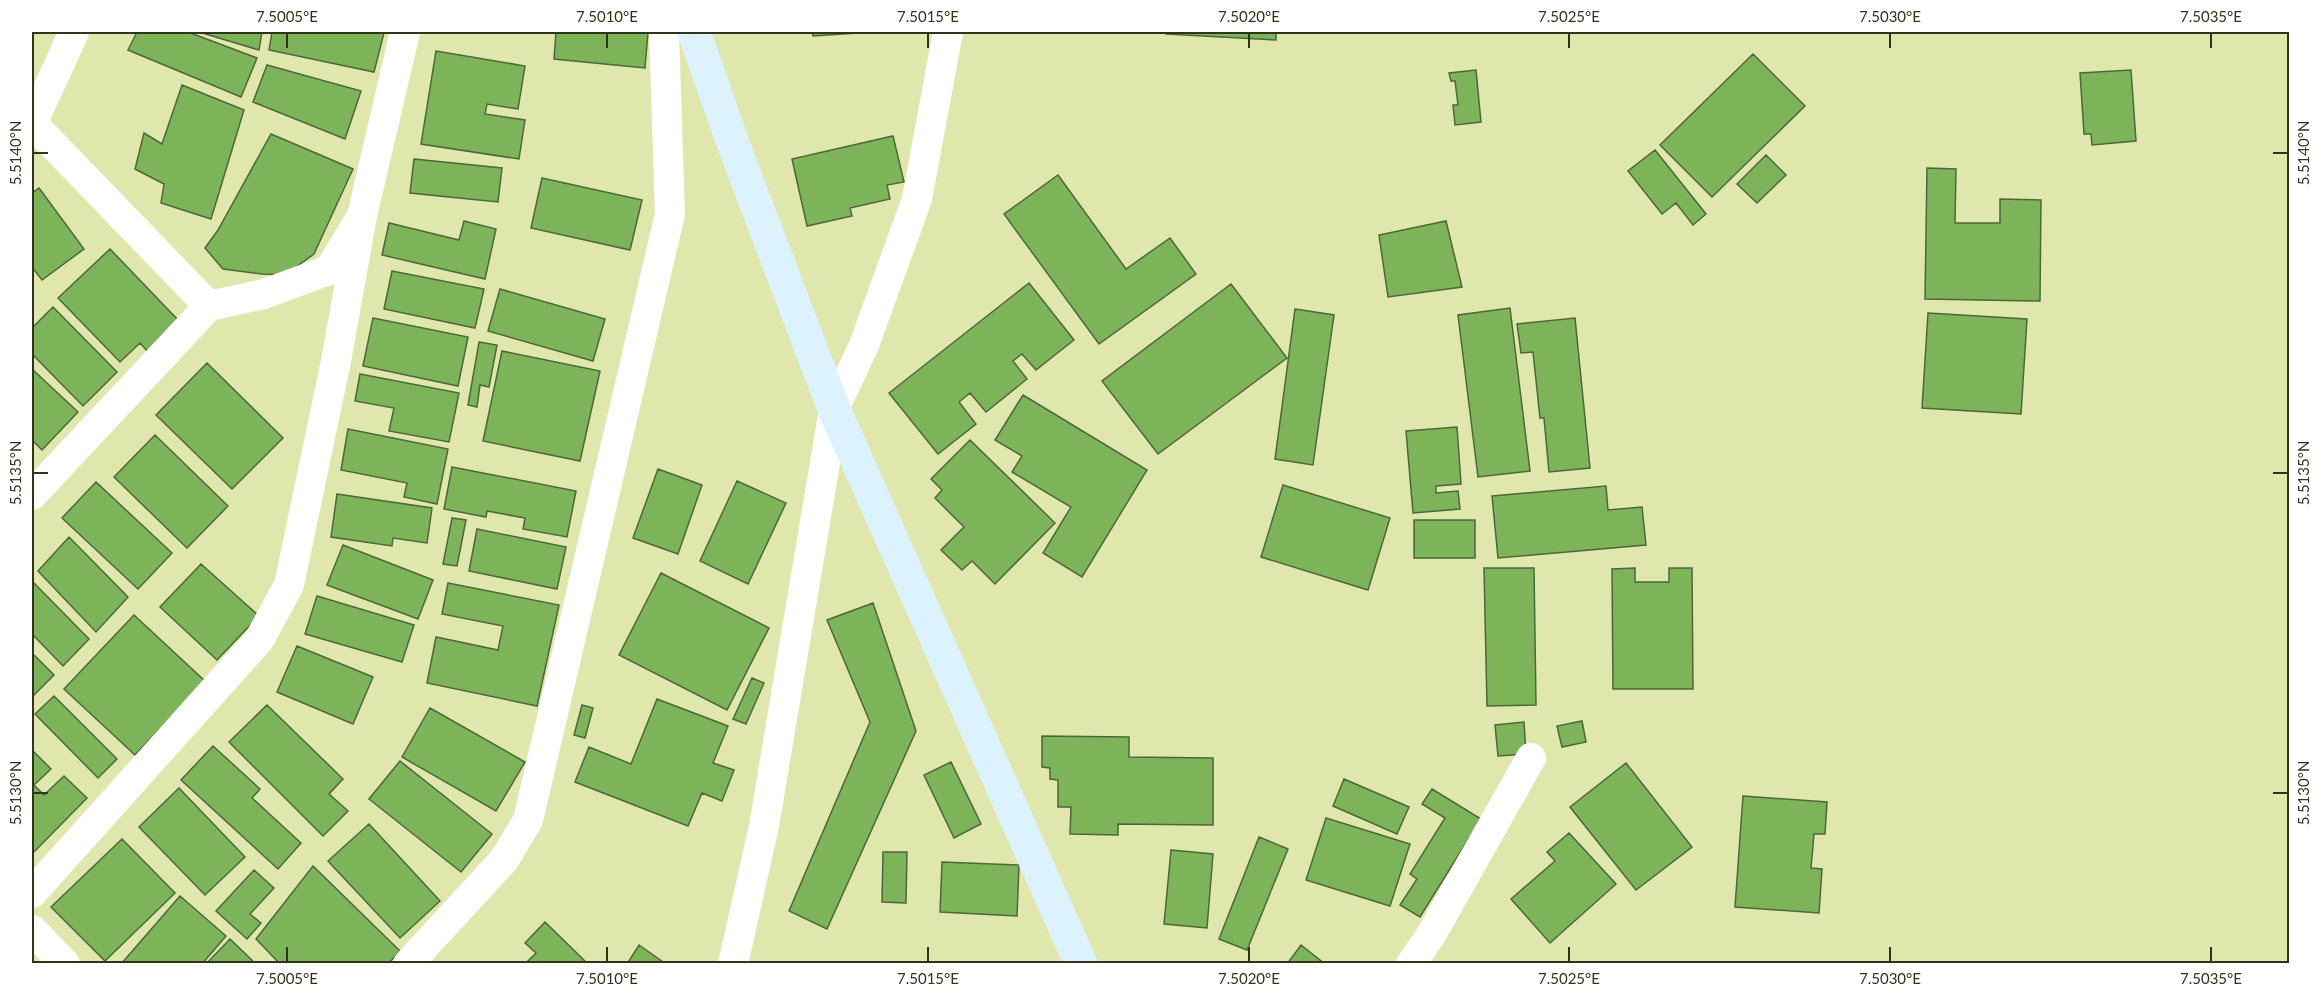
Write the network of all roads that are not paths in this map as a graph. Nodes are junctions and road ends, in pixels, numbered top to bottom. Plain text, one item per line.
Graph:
1 (74, 32) edge
2 (405, 32) edge
3 (664, 32) edge
4 (694, 32) edge
5 (948, 32) edge
6 (32, 123) edge
7 (362, 216) junction
8 (209, 306) junction
9 (834, 410) junction
10 (32, 495) edge
11 (1531, 758) dead end
12 (32, 893) edge
13 (32, 930) edge
14 (65, 963) edge
15 (408, 963) edge
16 (733, 963) edge
17 (1081, 963) edge
18 (1411, 963) edge

1 - 6 street
2 - 7 street
3 - 15 street
4 - 9 street
5 - 9 street
6 - 8 street
7 - 8 street
7 - 12 street
8 - 10 street
9 - 16 street
9 - 17 street
11 - 18 street
13 - 14 street

